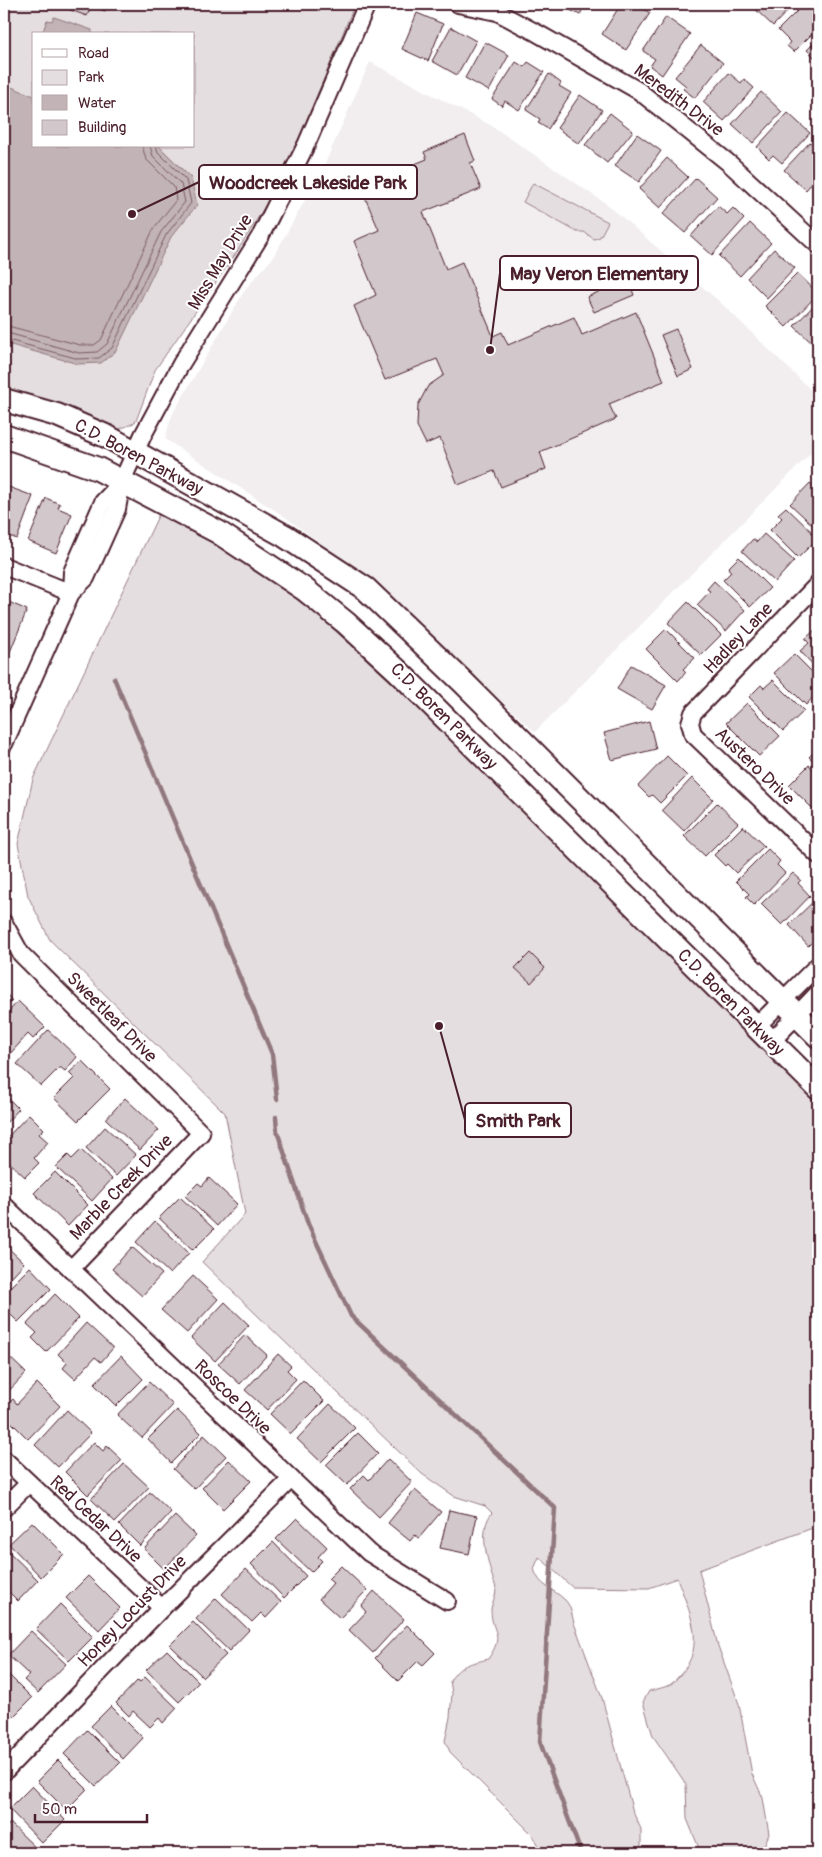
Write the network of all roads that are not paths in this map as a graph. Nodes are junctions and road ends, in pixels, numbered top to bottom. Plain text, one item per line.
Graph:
1 (367, 4) edge
2 (458, 4) edge
3 (495, 7) edge
4 (818, 245) edge
5 (4, 400) edge
6 (4, 436) edge
7 (135, 452) junction
8 (122, 481) junction
9 (4, 566) edge
10 (818, 584) edge
11 (71, 593) junction
12 (501, 720) junction
13 (690, 723) joint
14 (4, 744) edge
15 (471, 744) junction
16 (818, 856) edge
17 (4, 923) edge
18 (818, 966) edge
19 (818, 993) edge
20 (790, 1008) junction
21 (764, 1034) junction
22 (818, 1036) edge
23 (818, 1088) edge
24 (200, 1133) joint
25 (4, 1205) edge
26 (70, 1269) junction
27 (4, 1459) edge
28 (291, 1479) junction
29 (29, 1483) junction
30 (4, 1508) edge
31 (447, 1601) dead end
32 (162, 1608) junction
33 (4, 1772) edge

1 - 7 street, Miss May Drive
2 - 3 street, Meredith Drive
3 - 4 street, Meredith Drive
5 - 7 street, C.D. Boren Parkway
6 - 8 street, C.D. Boren Parkway
7 - 8 street, Miss May Drive
7 - 12 street, C.D. Boren Parkway
8 - 11 street
8 - 15 street, C.D. Boren Parkway
9 - 11 street
10 - 13 street, Hadley Lane
11 - 14 street
12 - 15 street
12 - 20 street, C.D. Boren Parkway
13 - 16 street, Austero Drive
15 - 21 street, C.D. Boren Parkway
17 - 24 street, Sweetleaf Drive
18 - 20 street
19 - 20 street
20 - 21 street
20 - 22 street, C.D. Boren Parkway
21 - 23 street, C.D. Boren Parkway
24 - 26 street, Marble Creek Drive
25 - 26 street, Roscoe Drive
26 - 28 street, Roscoe Drive
27 - 29 street, Red Cedar Drive
28 - 31 street, Roscoe Drive
28 - 32 street, Honey Locust Drive
29 - 30 street
29 - 32 street, Red Cedar Drive
32 - 33 street, Honey Locust Drive

